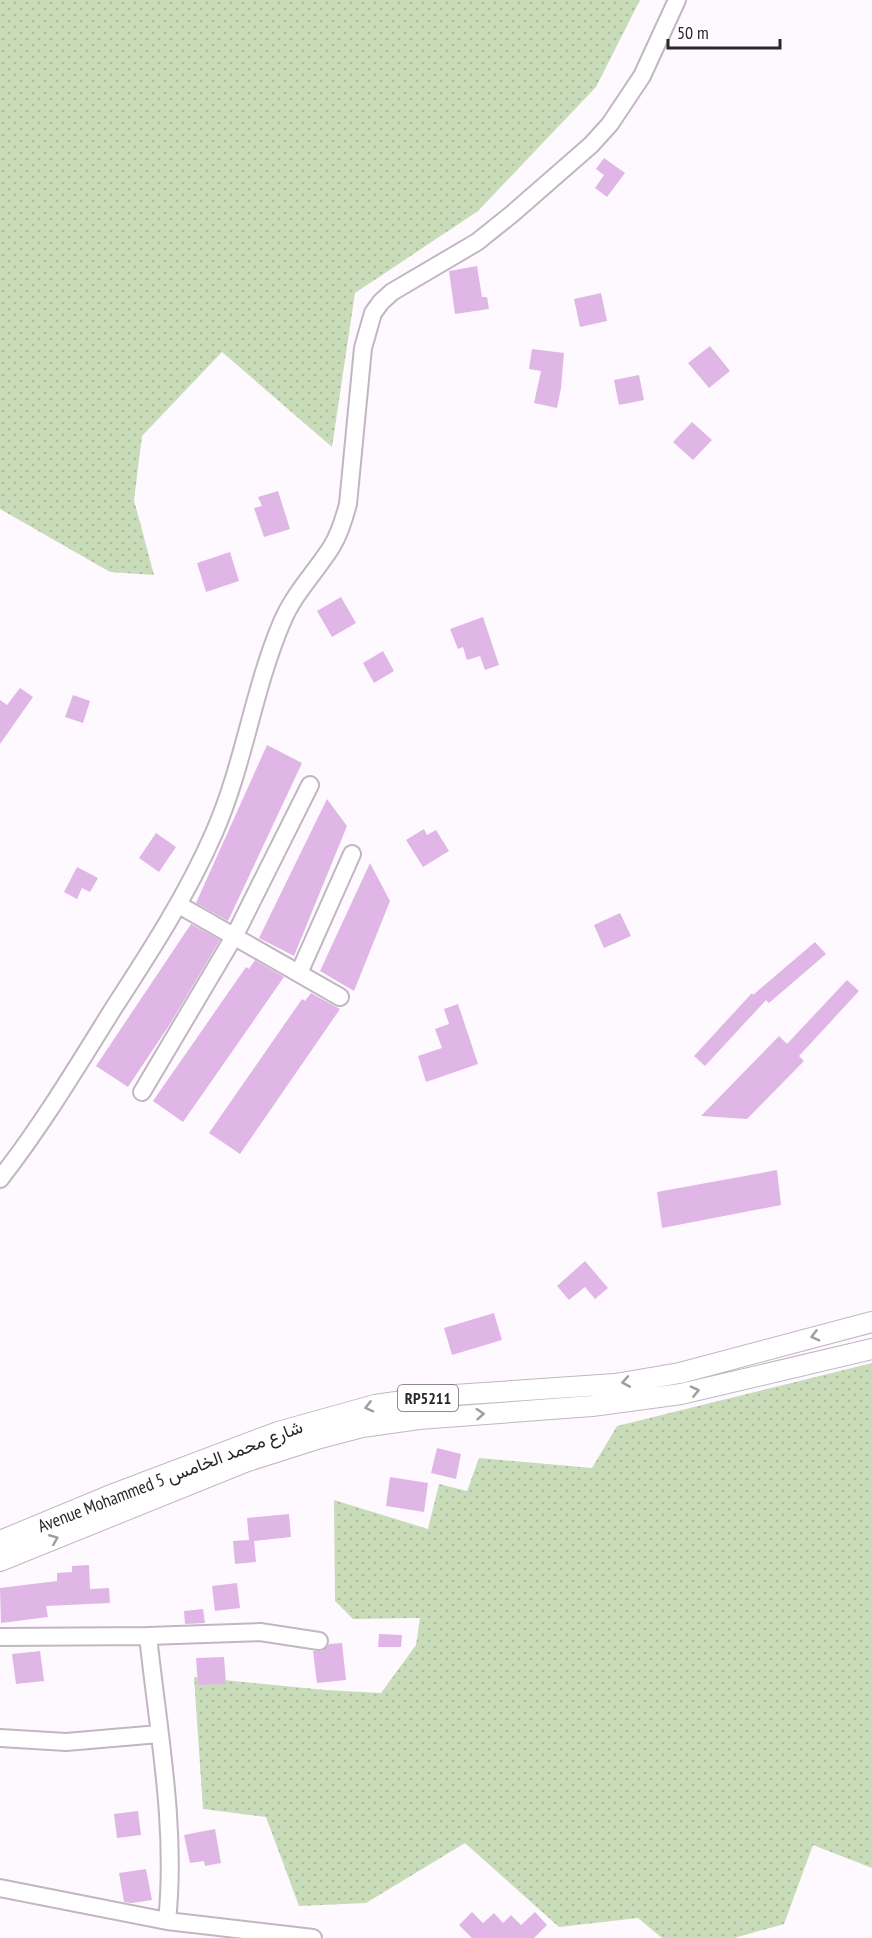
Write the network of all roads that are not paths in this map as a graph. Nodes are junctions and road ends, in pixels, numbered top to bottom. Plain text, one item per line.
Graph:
1 (677, 0) edge
2 (310, 785) dead end
3 (352, 854) dead end
4 (179, 905) junction
5 (235, 935) junction
6 (299, 973) junction
7 (340, 997) dead end
8 (142, 1092) dead end
9 (0, 1179) edge
10 (872, 1322) edge
11 (872, 1349) edge
12 (0, 1541) edge
13 (0, 1561) edge
14 (148, 1636) junction
15 (0, 1637) edge
16 (319, 1641) dead end
17 (159, 1734) junction
18 (0, 1738) edge
19 (0, 1888) edge
20 (167, 1921) junction
21 (219, 1933) edge
22 (313, 1938) edge

1 - 4 street
2 - 5 street
3 - 6 street
4 - 5 street
4 - 9 street
5 - 6 street
5 - 8 street
6 - 7 street
10 -> 12 main road, Avenue Mohammed 5 شارع محمد الخامس / RP5211
13 -> 11 main road, Avenue Mohammed 5 شارع محمد الخامس / RP5211
14 - 15 street
14 - 16 street
14 - 17 street
17 - 18 street
17 - 20 street
19 - 20 street
20 - 21 street
21 - 22 street

